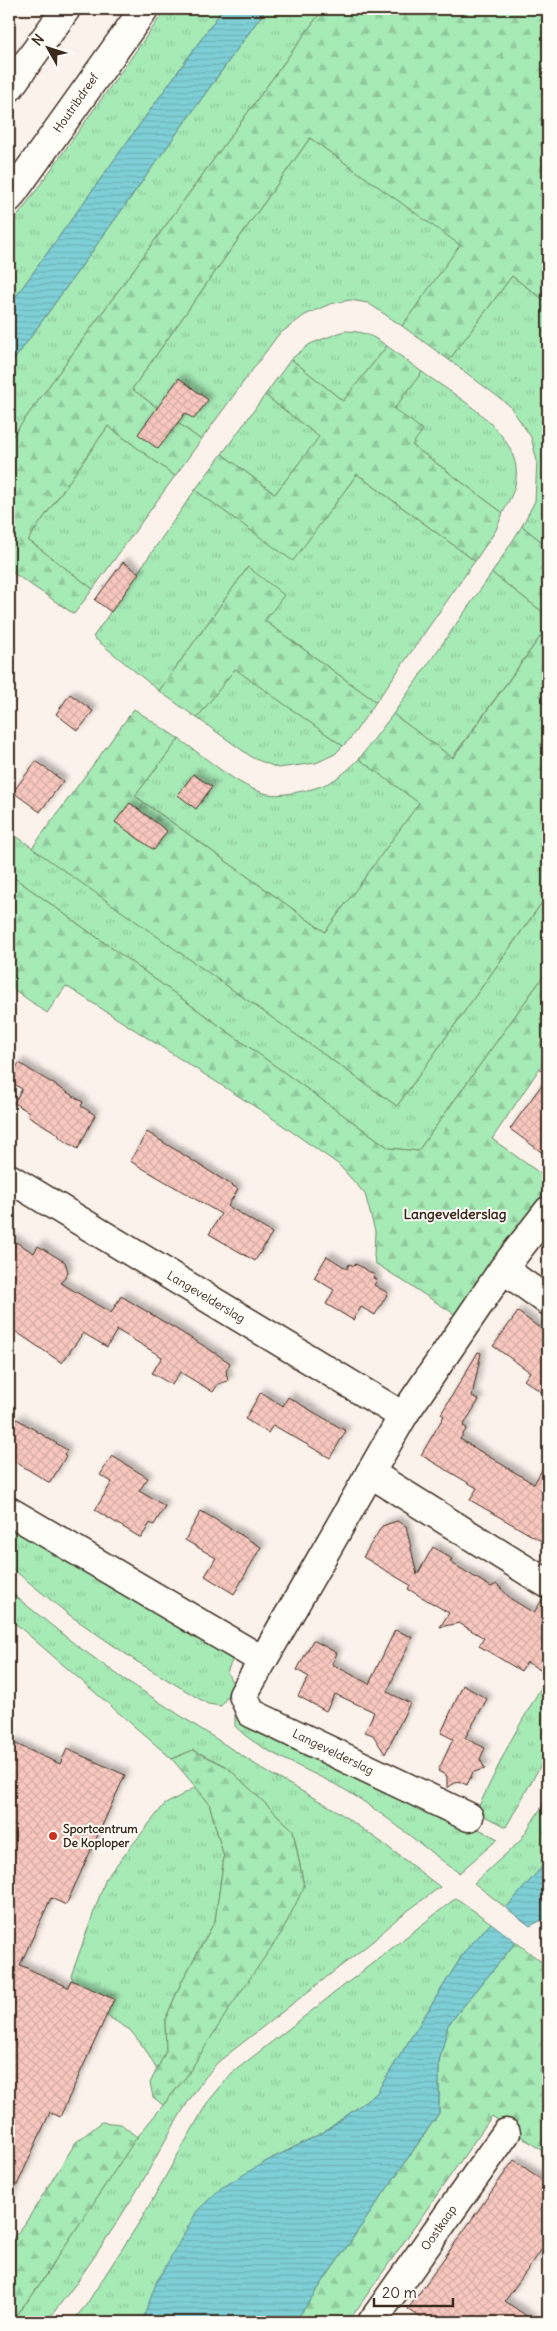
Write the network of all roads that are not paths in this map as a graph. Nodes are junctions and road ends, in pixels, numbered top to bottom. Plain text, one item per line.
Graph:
1 (66, 9) edge
2 (144, 9) edge
3 (9, 88) edge
4 (9, 198) edge
5 (9, 1178) edge
6 (548, 1211) edge
7 (503, 1269) junction
8 (548, 1301) edge
9 (403, 1416) junction
10 (370, 1473) junction
11 (9, 1511) edge
12 (548, 1584) edge
13 (262, 1660) junction
14 (469, 1817) dead end
15 (506, 2133) dead end
16 (372, 2322) edge

1 - 3 street
2 - 4 street, Houtribdreef
5 - 9 street, Langevelderslag
6 - 7 street, Langevelderslag
7 - 8 street
7 - 9 street, Langevelderslag
9 - 10 street, Langevelderslag
10 - 12 street
10 - 13 street, Langevelderslag
11 - 13 street
13 - 14 street, Langevelderslag
15 - 16 street, Oostkaap

